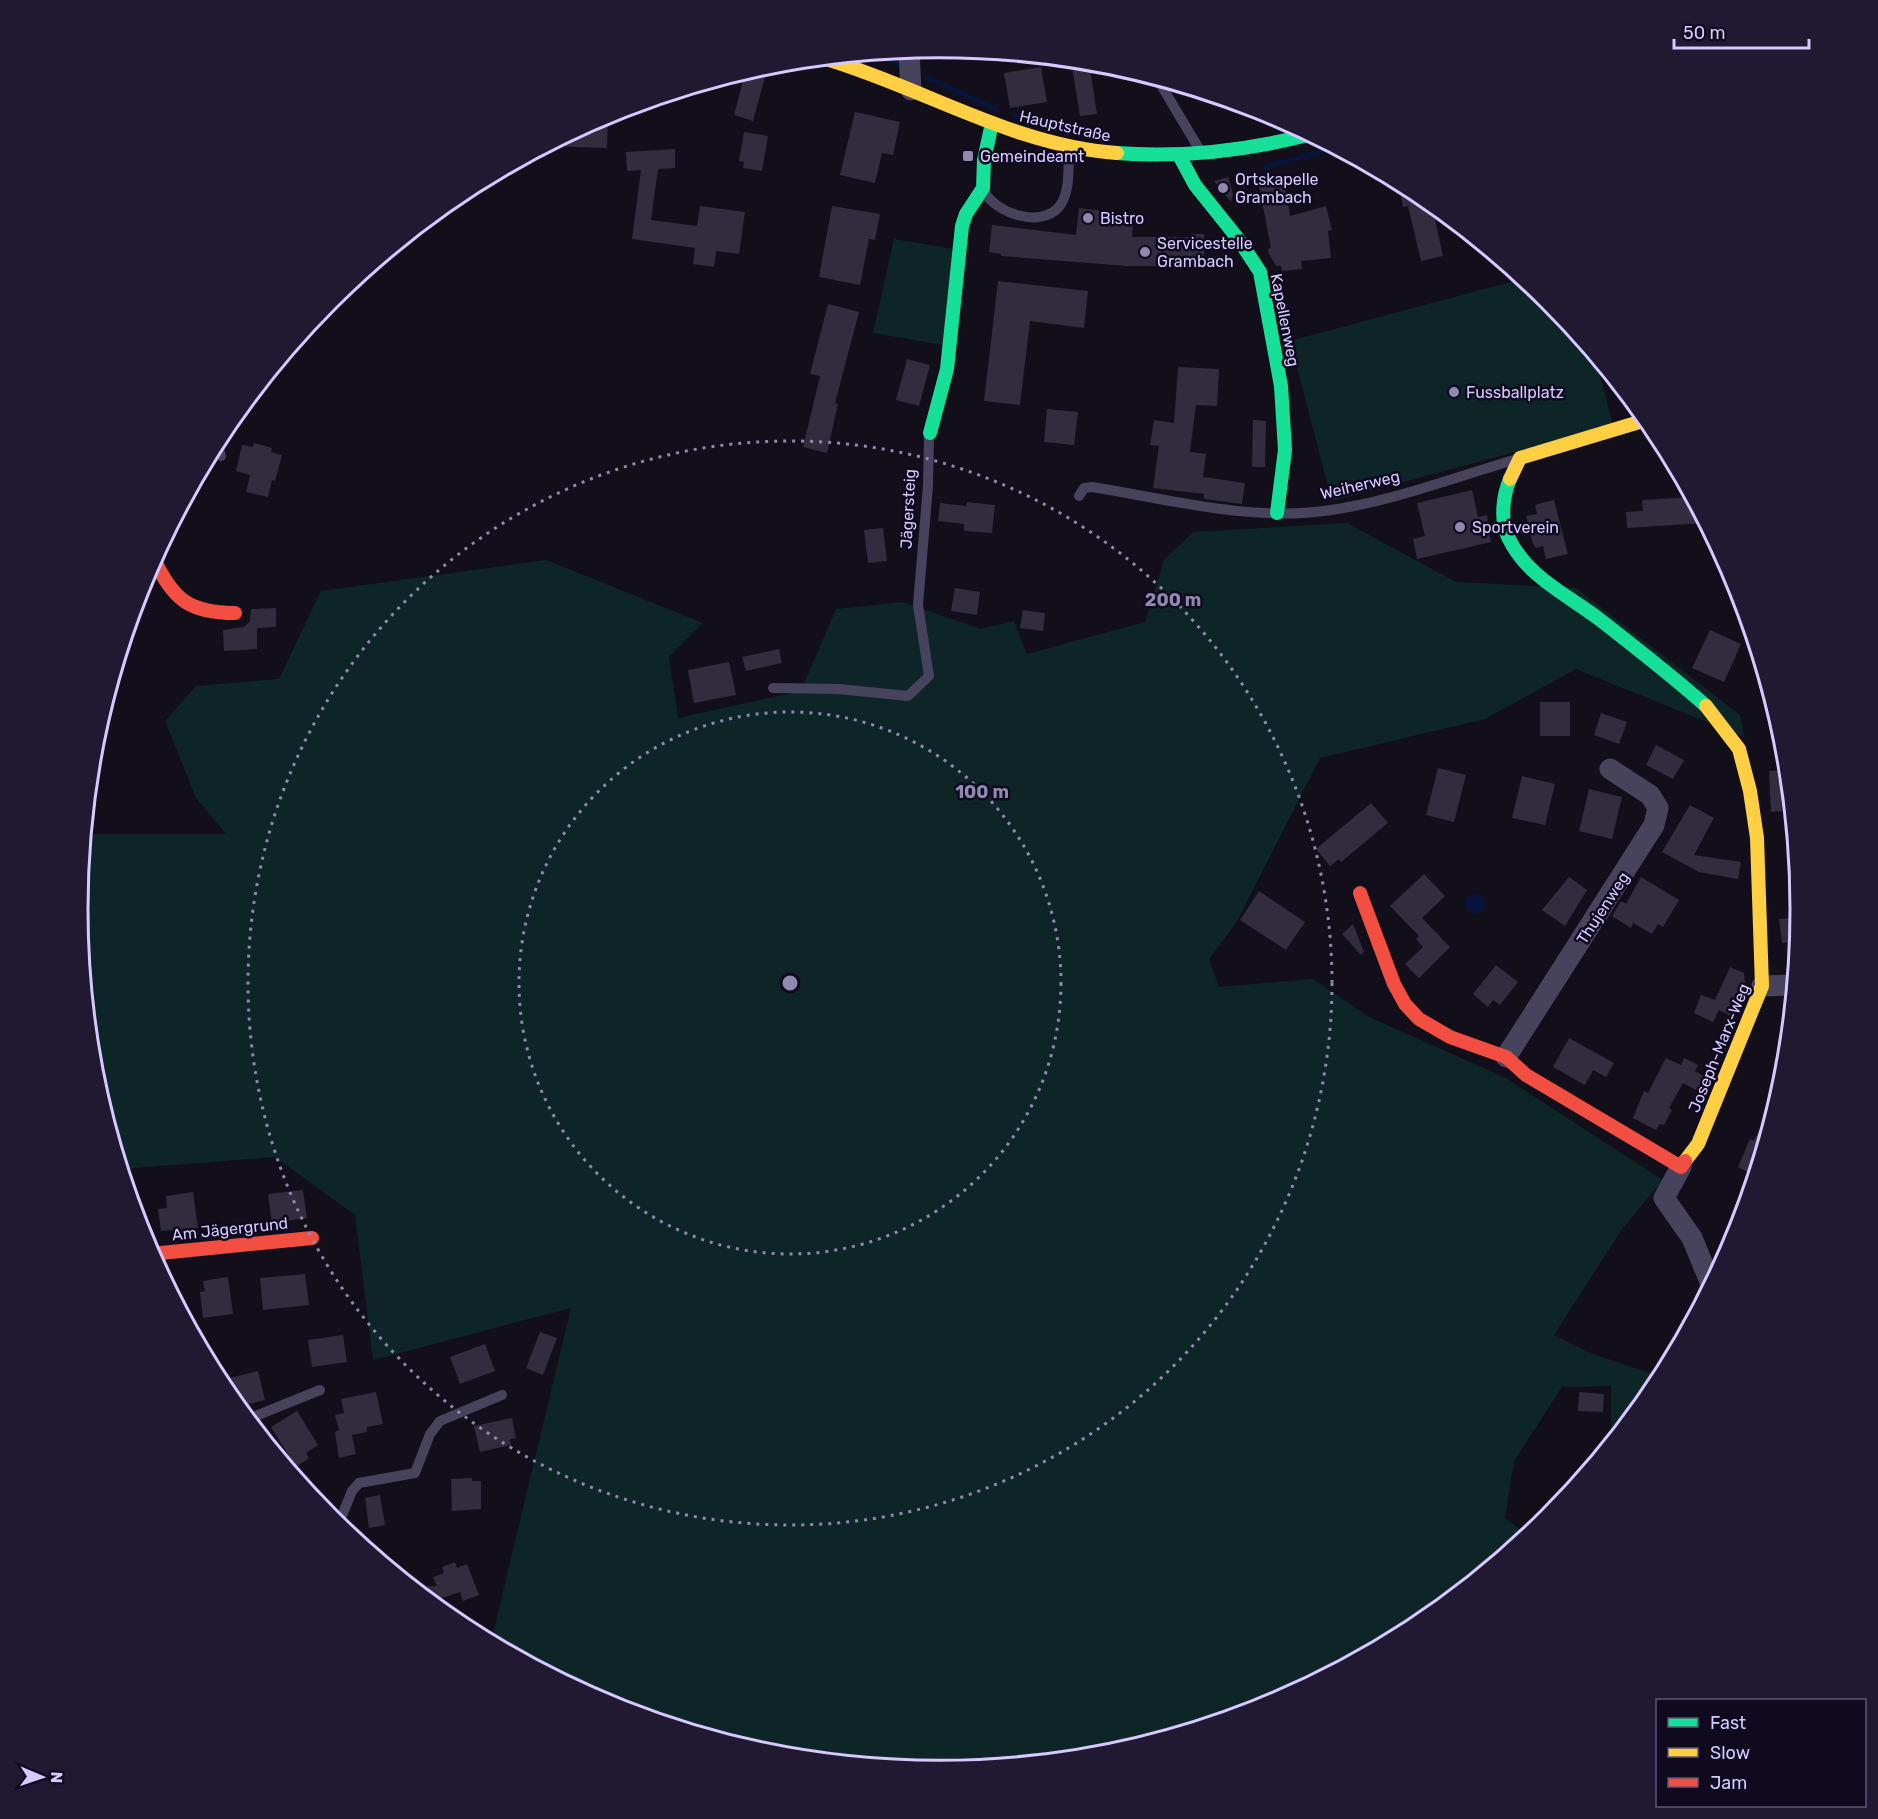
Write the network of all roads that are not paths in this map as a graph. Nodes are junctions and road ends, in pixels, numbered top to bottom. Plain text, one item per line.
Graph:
1 (909, 59) edge
2 (841, 65) edge
3 (1163, 88) edge
4 (911, 90) junction
5 (992, 123) junction
6 (1297, 138) edge
7 (1069, 147) junction
8 (1203, 155) junction
9 (1180, 157) junction
10 (983, 188) junction
11 (1637, 423) edge
12 (930, 433) joint
13 (1520, 458) junction
14 (1079, 496) dead end
15 (1277, 513) junction
16 (160, 569) edge
17 (235, 613) dead end
18 (773, 688) dead end
19 (1610, 770) dead end
20 (1360, 893) dead end
21 (1786, 984) edge
22 (1762, 986) junction
23 (1506, 1057) junction
24 (1681, 1167) junction
25 (312, 1238) dead end
26 (161, 1253) edge
27 (1707, 1275) edge
28 (320, 1390) dead end
29 (502, 1395) dead end
30 (255, 1416) edge
31 (342, 1516) edge

1 - 4 street
2 - 4 street, Hauptstraße
3 - 8 lane
4 - 5 street, Hauptstraße
5 - 7 street, Hauptstraße
5 - 10 street
6 - 8 street, Hauptstraße
7 - 9 street, Hauptstraße
7 - 10 lane
8 - 9 street, Hauptstraße
9 - 15 street, Kapellenweg
10 - 12 street, Jägersteig
11 - 13 street, Weiherweg
12 - 18 lane, Jägersteig
13 - 15 lane, Weiherweg
13 - 22 street, Joseph-Marx-Weg
14 - 15 lane, Weiherweg
16 - 17 street
19 - 23 street, Thujenweg
20 - 23 street
21 - 22 street
22 - 24 street, Joseph-Marx-Weg
23 - 24 street
24 - 27 street
25 - 26 street, Am Jägergrund
28 - 30 lane
29 - 31 lane

